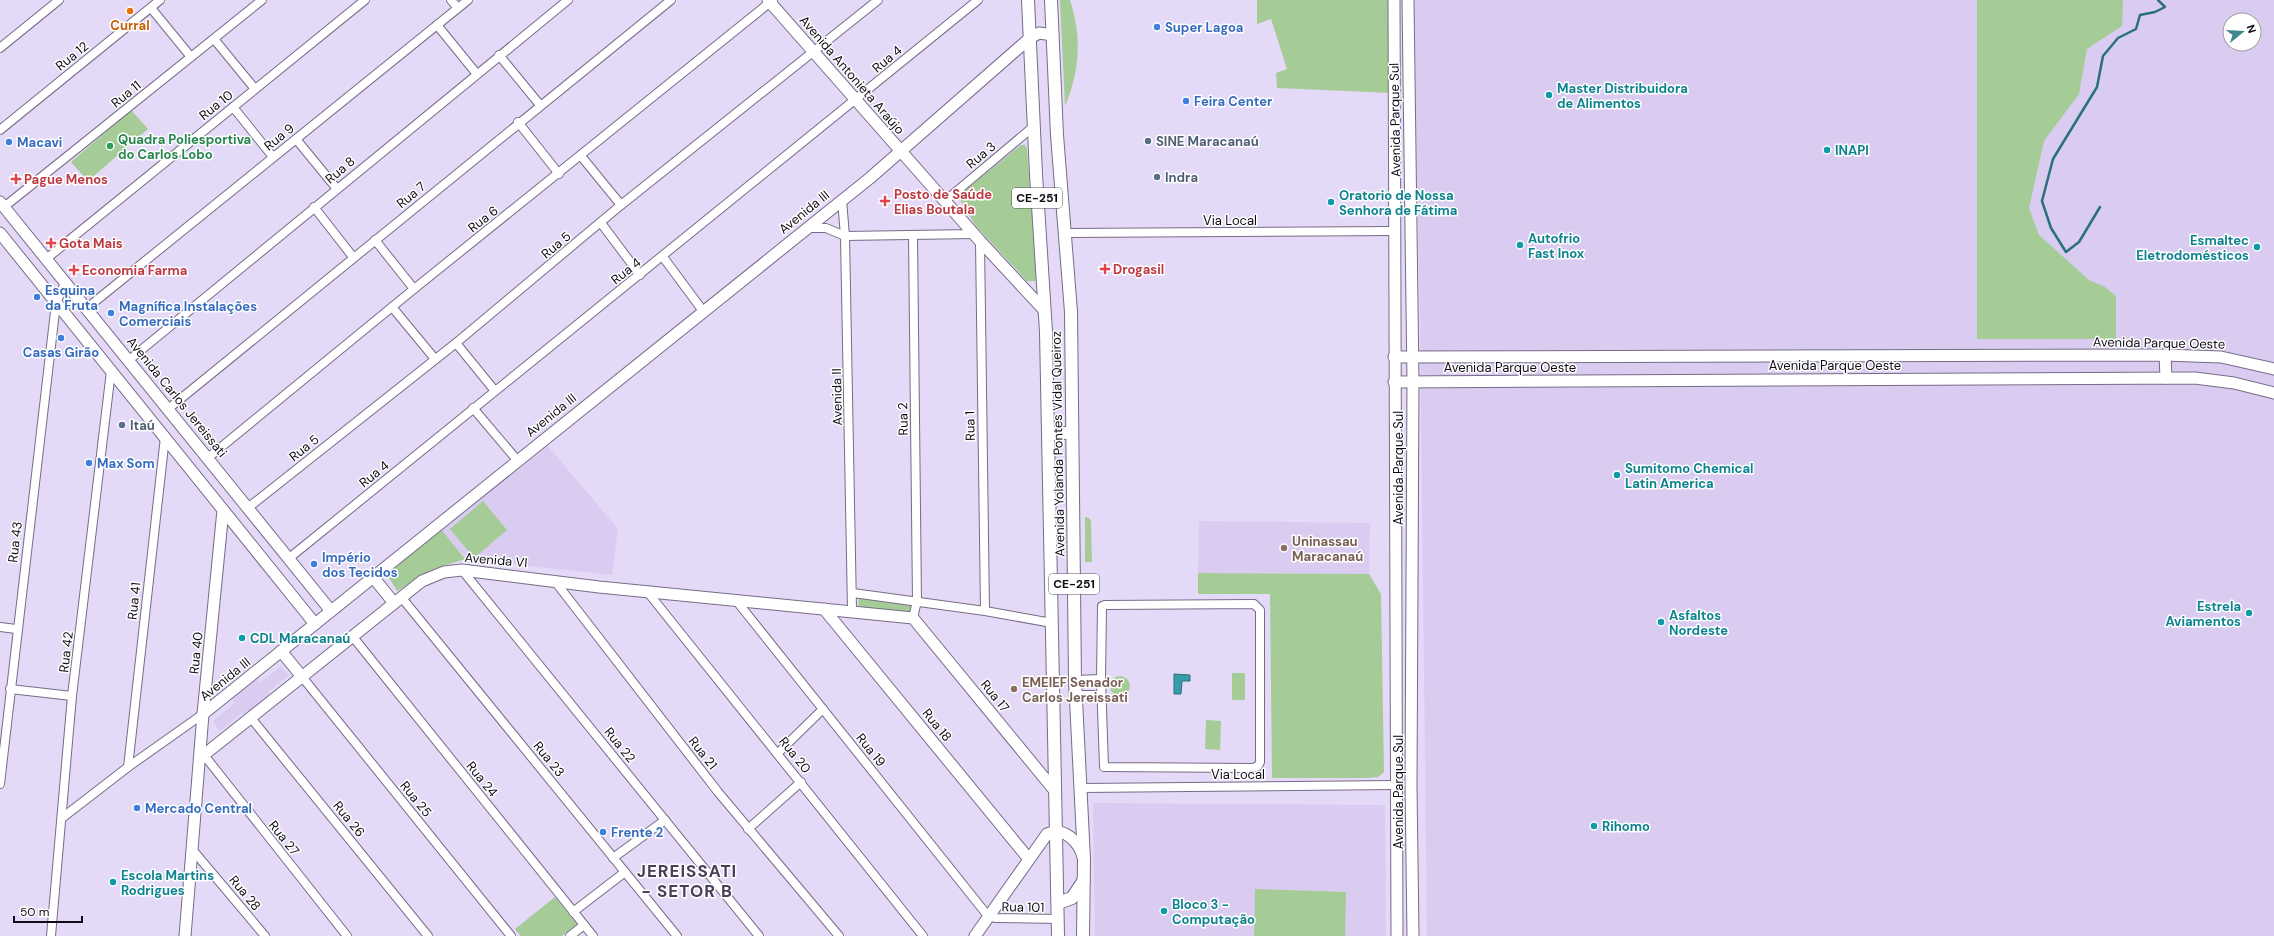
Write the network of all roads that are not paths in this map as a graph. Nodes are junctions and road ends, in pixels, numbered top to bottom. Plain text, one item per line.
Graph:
1 (59, 0) edge
2 (160, 0) edge
3 (262, 0) edge
4 (365, 0) edge
5 (451, 0) edge
6 (468, 0) edge
7 (568, 0) edge
8 (671, 0) edge
9 (878, 0) edge
10 (978, 0) edge
11 (1028, 0) edge
12 (1052, 0) edge
13 (1394, 0) edge
14 (1408, 0) edge
15 (770, 1) edge
16 (151, 8) junction
17 (458, 8) junction
18 (436, 25) junction
19 (1053, 35) junction
20 (1030, 38) junction
21 (214, 39) junction
22 (0, 48) edge
23 (813, 52) junction
24 (499, 55) junction
25 (191, 57) junction
26 (476, 73) junction
27 (255, 89) junction
28 (856, 100) junction
29 (540, 105) junction
30 (233, 107) junction
31 (518, 122) junction
32 (1033, 127) junction
33 (0, 130) edge
34 (296, 139) junction
35 (899, 150) junction
36 (581, 156) junction
37 (273, 157) junction
38 (559, 174) junction
39 (337, 189) junction
40 (842, 200) junction
41 (945, 201) junction
42 (2, 205) edge
43 (621, 205) junction
44 (314, 207) junction
45 (601, 223) junction
46 (807, 228) junction
47 (1395, 231) junction
48 (0, 233) edge
49 (1066, 233) junction
50 (845, 236) junction
51 (913, 236) junction
52 (977, 237) junction
53 (375, 240) junction
54 (354, 257) junction
55 (663, 257) junction
56 (46, 259) junction
57 (640, 275) junction
58 (65, 283) junction
59 (414, 289) junction
60 (56, 303) junction
61 (392, 307) junction
62 (87, 308) junction
63 (1044, 310) junction
64 (703, 311) junction
65 (456, 343) junction
66 (2165, 355) junction
67 (1394, 357) junction
68 (1412, 358) junction
69 (435, 359) junction
70 (129, 360) junction
71 (2274, 369) edge
72 (111, 371) junction
73 (2166, 378) junction
74 (1394, 382) junction
75 (1413, 382) junction
76 (495, 391) junction
77 (2274, 392) edge
78 (473, 408) junction
79 (168, 409) junction
80 (1048, 433) junction
81 (1071, 433) junction
82 (165, 437) junction
83 (209, 457) junction
84 (517, 460) junction
85 (1049, 462) junction
86 (1071, 462) junction
87 (249, 507) junction
88 (223, 510) junction
89 (288, 559) junction
90 (462, 570) junction
91 (373, 577) junction
92 (553, 580) junction
93 (646, 590) junction
94 (853, 593) junction
95 (736, 599) junction
96 (398, 600) junction
97 (917, 601) junction
98 (824, 609) junction
99 (852, 610) junction
100 (331, 611) junction
101 (985, 611) junction
102 (913, 618) junction
103 (1052, 623) junction
104 (314, 624) junction
105 (0, 627) edge
106 (16, 629) junction
107 (353, 637) junction
108 (281, 651) junction
109 (303, 678) junction
110 (1101, 679) junction
111 (1075, 680) junction
112 (10, 689) junction
113 (1076, 695) junction
114 (1101, 695) junction
115 (72, 696) junction
116 (823, 710) junction
117 (203, 714) junction
118 (251, 718) junction
119 (778, 753) junction
120 (202, 756) junction
121 (1, 757) edge
122 (128, 767) junction
123 (801, 782) junction
124 (0, 784) edge
125 (1395, 785) junction
126 (1080, 788) junction
127 (1055, 791) junction
128 (62, 818) junction
129 (665, 820) junction
130 (748, 829) junction
131 (1057, 832) junction
132 (191, 848) junction
133 (614, 858) junction
134 (1028, 858) junction
135 (1084, 859) junction
136 (625, 872) junction
137 (1084, 880) junction
138 (1058, 903) junction
139 (573, 912) junction
140 (988, 916) junction
141 (1058, 919) junction
142 (584, 925) junction
143 (51, 936) edge
144 (185, 936) edge
145 (265, 936) edge
146 (348, 936) edge
147 (428, 936) edge
148 (511, 936) edge
149 (570, 936) edge
150 (593, 936) edge
151 (677, 936) edge
152 (759, 936) edge
153 (839, 936) edge
154 (923, 936) edge
155 (975, 936) edge
156 (1058, 936) edge
157 (1083, 936) edge
158 (1397, 936) edge
159 (1413, 936) edge

1 - 22 street
2 - 16 street, Rua 12
3 - 21 street, Rua 11
4 - 27 street, Rua 10
5 - 17 street
6 - 17 street, Rua 9
7 - 24 street, Rua 8
8 - 29 street, Rua 7
9 - 23 street, Rua 5
10 - 28 street, Rua 4
11 - 20 main road, Avenida Yolanda Pontes Vidal Queiroz / CE-251
12 - 19 main road, Avenida Yolanda Pontes Vidal Queiroz / CE-251
13 - 47 street, Avenida Parque Sul
14 - 68 street, Avenida Parque Sul
15 - 23 street, Avenida Antonieta Araújo
15 - 36 street, Rua 6
16 - 25 street
16 - 33 street, Rua 12
17 - 18 street, Rua 9
18 - 26 street
18 - 34 street, Rua 9
19 - 20 street, Avenida III
19 - 49 main road, Avenida Yolanda Pontes Vidal Queiroz / CE-251
20 - 32 main road, Avenida Yolanda Pontes Vidal Queiroz / CE-251
20 - 35 street, Avenida III
21 - 25 street, Rua 11
21 - 27 street
23 - 28 street, Avenida Antonieta Araújo
23 - 43 street, Rua 5
24 - 26 street, Rua 8
24 - 29 street
25 - 42 street, Rua 11
26 - 39 street, Rua 8
27 - 30 street, Rua 10
28 - 35 street, Avenida Antonieta Araújo
28 - 55 street, Rua 4
29 - 31 street, Rua 7
30 - 37 street
30 - 56 street, Rua 10
31 - 38 street
31 - 53 street, Rua 7
32 - 41 street, Rua 3
32 - 63 main road, Avenida Yolanda Pontes Vidal Queiroz / CE-251
34 - 37 street, Rua 9
34 - 39 street
35 - 40 street, Avenida III
35 - 41 street, Avenida Antonieta Araújo
36 - 38 street, Rua 6
36 - 43 street
37 - 62 street, Rua 9
38 - 59 street, Rua 6
39 - 44 street, Rua 8
40 - 46 street, Avenida III
40 - 50 street, Avenida II
41 - 52 street, Avenida Antonieta Araújo
42 - 56 street, Avenida Carlos Jereissati
43 - 45 street, Rua 5
44 - 54 street
44 - 70 street, Rua 8
45 - 57 street
45 - 65 street, Rua 5
46 - 50 street
46 - 64 street, Avenida III
47 - 49 street, Via Local
47 - 67 street, Avenida Parque Sul
48 - 60 street
49 - 81 main road, Avenida Yolanda Pontes Vidal Queiroz / CE-251
50 - 51 street
50 - 94 street, Avenida II
51 - 52 street
51 - 97 street, Rua 2
52 - 63 street, Avenida Antonieta Araújo
52 - 101 street, Rua 1
53 - 54 street, Rua 7
53 - 59 street
54 - 79 street, Rua 7
55 - 57 street, Rua 4
55 - 64 street
56 - 58 street, Avenida Carlos Jereissati
57 - 76 street, Rua 4
58 - 60 street, Rua 43
58 - 62 street, Avenida Carlos Jereissati
59 - 61 street, Rua 6
60 - 72 street
60 - 106 street, Rua 43
61 - 69 street
61 - 83 street, Rua 6
62 - 70 street, Avenida Carlos Jereissati
63 - 80 main road, Avenida Yolanda Pontes Vidal Queiroz / CE-251
64 - 84 street, Avenida III
65 - 69 street, Rua 5
65 - 76 street
66 - 68 street, Avenida Parque Oeste
66 - 71 street, Avenida Parque Oeste
66 - 73 street
67 - 68 street, Avenida Parque Oeste
67 - 74 street, Avenida Parque Sul
68 - 75 street, Avenida Parque Sul
69 - 87 street, Rua 5
70 - 79 street, Avenida Carlos Jereissati
72 - 82 street
72 - 115 street, Rua 42
73 - 75 street, Avenida Parque Oeste
73 - 77 street, Avenida Parque Oeste
74 - 75 street, Avenida Parque Oeste
74 - 125 street, Avenida Parque Sul
75 - 159 street, Avenida Parque Sul
76 - 78 street, Rua 4
78 - 84 street
78 - 89 street, Rua 4
79 - 83 street, Avenida Carlos Jereissati
80 - 81 main road
80 - 85 main road, Avenida Yolanda Pontes Vidal Queiroz / CE-251
81 - 86 main road, Avenida Yolanda Pontes Vidal Queiroz / CE-251
82 - 88 street
82 - 122 street, Rua 41
83 - 87 street, Avenida Carlos Jereissati
84 - 91 street, Avenida III
85 - 86 main road
85 - 103 main road, Avenida Yolanda Pontes Vidal Queiroz / CE-251
86 - 111 main road, Avenida Yolanda Pontes Vidal Queiroz / CE-251
87 - 89 street, Avenida Carlos Jereissati
88 - 104 street
88 - 117 street, Rua 40
89 - 100 street, Avenida Carlos Jereissati
90 - 92 street, Avenida VI
90 - 96 street, Avenida VI
90 - 129 street, Rua 22
91 - 96 street
91 - 100 street, Avenida III
92 - 93 street, Avenida VI
92 - 130 street, Rua 21
93 - 95 street, Avenida VI
93 - 119 street, Rua 20
94 - 97 street
94 - 99 street, Avenida II
95 - 98 street, Avenida VI
95 - 116 street, Rua 19
96 - 107 street, Avenida VI
96 - 133 street, Rua 23
97 - 101 street
97 - 102 street, Rua 2
98 - 99 street, Avenida VI
98 - 134 street, Rua 18
99 - 102 street, Avenida VI
100 - 104 street, Avenida III
101 - 103 street
102 - 127 street, Rua 17
103 - 127 main road, Avenida Yolanda Pontes Vidal Queiroz / CE-251
104 - 108 street, Avenida III
105 - 106 street
106 - 112 street, Rua 43
107 - 109 street, Avenida VI
107 - 139 street, Rua 24
108 - 109 street
108 - 117 street, Avenida III
109 - 118 street, Avenida VI
109 - 148 street, Rua 25
110 - 111 street
110 - 114 street
110 - 114 street
111 - 113 main road, Avenida Yolanda Pontes Vidal Queiroz / CE-251
112 - 115 street
112 - 121 street, Rua 43
113 - 114 street
113 - 126 main road, Avenida Yolanda Pontes Vidal Queiroz / CE-251
115 - 128 street, Rua 42
116 - 119 street
116 - 140 street, Rua 19
117 - 120 street, Rua 40
117 - 122 street, Avenida III
118 - 120 street, Avenida VI
118 - 147 street, Rua 26
119 - 123 street, Rua 20
120 - 132 street, Rua 40
120 - 146 street, Rua 27
121 - 124 street, Rua 43
122 - 128 street, Avenida III
123 - 130 street
123 - 154 street, Rua 20
125 - 126 street, Via Local
125 - 158 street, Avenida Parque Sul
126 - 135 main road, Avenida Yolanda Pontes Vidal Queiroz / CE-251
127 - 131 main road, Avenida Yolanda Pontes Vidal Queiroz / CE-251
128 - 143 street, Rua 42
129 - 133 street
129 - 152 street, Rua 22
130 - 153 street, Rua 21
131 - 134 street
131 - 135 street
131 - 138 main road, Avenida Yolanda Pontes Vidal Queiroz / CE-251
132 - 144 street
132 - 145 street, Rua 28
133 - 136 street, Rua 23
134 - 140 street
135 - 137 main road, Avenida Yolanda Pontes Vidal Queiroz / CE-251
136 - 139 street
136 - 151 street, Rua 23
137 - 138 main road
137 - 157 main road, Avenida Yolanda Pontes Vidal Queiroz / CE-251
138 - 141 main road, Avenida Yolanda Pontes Vidal Queiroz / CE-251
139 - 142 street, Rua 24
140 - 141 street, Rua 101
140 - 155 street
141 - 156 main road, Avenida Yolanda Pontes Vidal Queiroz / CE-251
142 - 149 street
142 - 150 street, Rua 24

